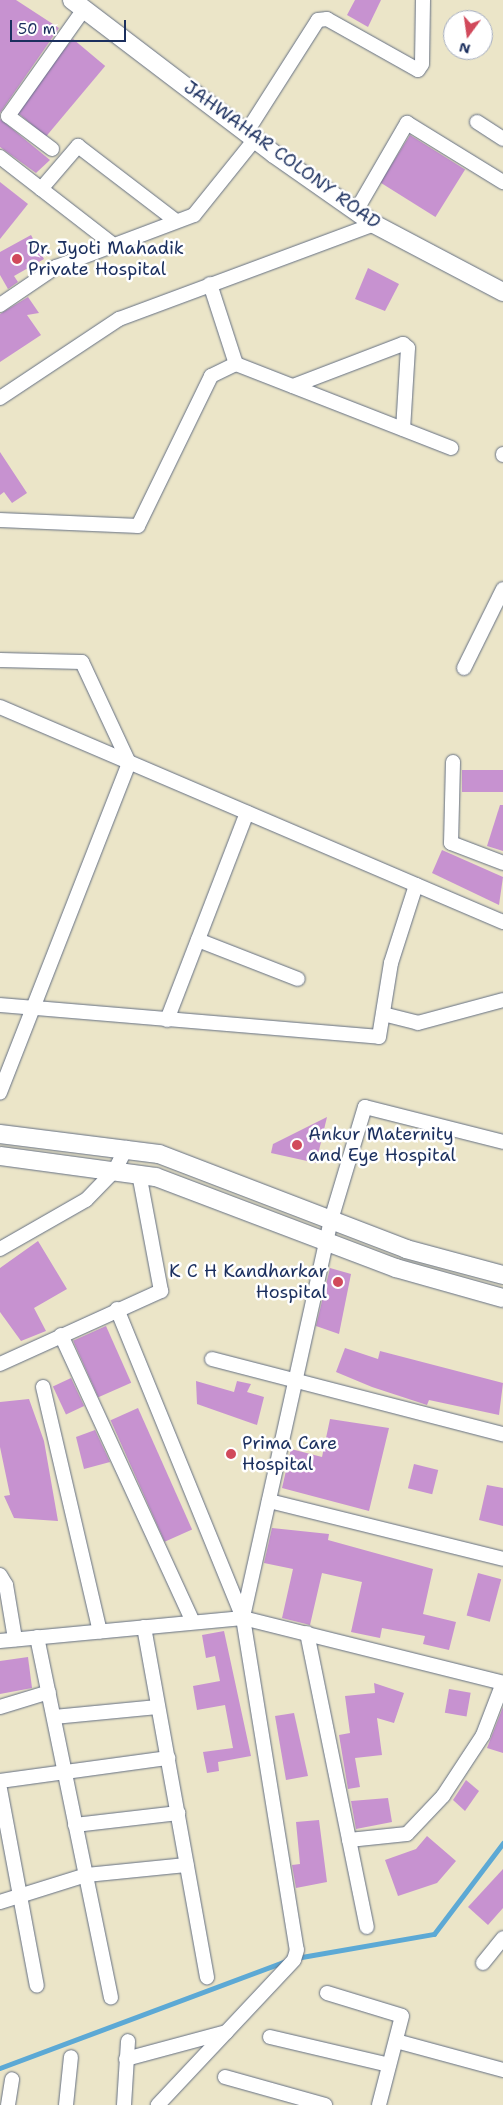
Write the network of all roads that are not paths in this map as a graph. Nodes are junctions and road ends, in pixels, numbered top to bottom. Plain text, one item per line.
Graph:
1 (423, 0) edge
2 (78, 5) edge
3 (477, 122) dead end
4 (250, 136) junction
5 (503, 139) edge
6 (52, 150) dead end
7 (0, 157) edge
8 (503, 182) edge
9 (41, 189) junction
10 (356, 211) junction
11 (176, 221) junction
12 (374, 224) junction
13 (111, 243) junction
14 (210, 284) junction
15 (503, 292) edge
16 (1, 302) edge
17 (236, 364) junction
18 (293, 386) junction
19 (0, 398) edge
20 (403, 429) junction
21 (451, 448) dead end
22 (0, 520) edge
23 (502, 592) edge
24 (0, 660) edge
25 (464, 668) dead end
26 (2, 712) edge
27 (453, 762) dead end
28 (128, 763) junction
29 (247, 813) junction
30 (503, 863) edge
31 (416, 885) junction
32 (503, 922) edge
33 (198, 940) junction
34 (298, 979) dead end
35 (503, 1000) edge
36 (0, 1005) edge
37 (32, 1008) junction
38 (383, 1014) junction
39 (167, 1020) junction
40 (0, 1093) edge
41 (0, 1134) edge
42 (503, 1142) edge
43 (126, 1148) junction
44 (0, 1156) edge
45 (115, 1170) junction
46 (139, 1174) junction
47 (331, 1220) junction
48 (326, 1242) junction
49 (0, 1249) edge
50 (503, 1275) edge
51 (503, 1298) edge
52 (117, 1309) junction
53 (61, 1335) junction
54 (212, 1359) dead end
55 (0, 1364) edge
56 (296, 1380) junction
57 (43, 1387) dead end
58 (503, 1434) edge
59 (269, 1501) junction
60 (503, 1559) edge
61 (0, 1575) edge
62 (242, 1618) junction
63 (193, 1622) junction
64 (144, 1627) junction
65 (100, 1631) junction
66 (306, 1634) junction
67 (37, 1637) junction
68 (15, 1639) junction
69 (0, 1641) edge
70 (503, 1683) edge
71 (49, 1692) junction
72 (0, 1707) edge
73 (158, 1708) junction
74 (54, 1717) junction
75 (168, 1758) junction
76 (64, 1770) junction
77 (0, 1781) edge
78 (0, 1788) edge
79 (178, 1813) junction
80 (75, 1825) junction
81 (349, 1840) junction
82 (187, 1866) junction
83 (86, 1875) junction
84 (20, 1898) junction
85 (0, 1902) edge
86 (368, 1927) dead end
87 (503, 1938) edge
88 (483, 1963) dead end
89 (207, 1977) dead end
90 (37, 1986) dead end
91 (327, 1993) dead end
92 (111, 1997) dead end
93 (227, 2032) junction
94 (270, 2037) dead end
95 (128, 2040) dead end
96 (396, 2041) junction
97 (71, 2057) dead end
98 (126, 2059) junction
99 (389, 2065) junction
100 (503, 2070) edge
101 (225, 2077) dead end
102 (12, 2079) dead end
103 (8, 2105) edge
104 (66, 2105) edge
105 (124, 2105) edge
106 (158, 2105) edge
107 (325, 2105) edge
108 (379, 2105) edge

1 - 4 street
2 - 4 street, JAHWAHAR COLONY ROAD
2 - 6 street
3 - 5 street
4 - 10 street, JAHWAHAR COLONY ROAD
4 - 11 street
7 - 9 street
8 - 10 street
9 - 11 street
9 - 13 street
10 - 12 street, JAHWAHAR COLONY ROAD
11 - 13 street
12 - 14 street
12 - 15 street, JAHWAHAR COLONY ROAD
13 - 16 street
14 - 17 street
14 - 19 street
17 - 18 street
17 - 22 street
18 - 20 street
18 - 20 street
20 - 21 street
23 - 25 street
24 - 28 street
26 - 28 street
27 - 30 street
28 - 29 street
28 - 37 street
29 - 31 street
29 - 33 street
31 - 32 street
31 - 38 street
33 - 34 street
33 - 39 street
35 - 38 street
36 - 37 street
37 - 39 street
37 - 40 street
38 - 39 street
41 - 43 street
42 - 47 street
43 - 45 street
43 - 47 street
44 - 45 street
45 - 46 street
45 - 49 street
46 - 48 street
46 - 52 street
47 - 48 street
47 - 50 street
48 - 51 street
48 - 56 street
52 - 53 street
52 - 62 street
53 - 55 street
53 - 63 street
54 - 56 street
56 - 58 street
56 - 59 street
57 - 65 street
59 - 60 street
59 - 62 street
61 - 68 street
62 - 63 street
62 - 66 street
62 - 93 street
63 - 64 street
64 - 65 street
64 - 73 street
65 - 67 street
66 - 70 street
66 - 81 street
67 - 68 street
67 - 71 street
68 - 69 street
70 - 81 street
71 - 72 street
71 - 74 street
73 - 74 street
73 - 75 street
74 - 76 street
75 - 76 street
75 - 79 street
76 - 77 street
76 - 80 street
78 - 84 street
79 - 80 street
79 - 82 street
80 - 83 street
81 - 86 street
82 - 83 street
82 - 89 street
83 - 84 street
83 - 92 street
84 - 85 street
84 - 90 street
87 - 88 street
91 - 96 street
93 - 98 street
93 - 106 street
94 - 99 street
95 - 98 street
96 - 99 street
96 - 100 street
97 - 104 street
98 - 105 street
99 - 108 street
101 - 107 street
102 - 103 street

